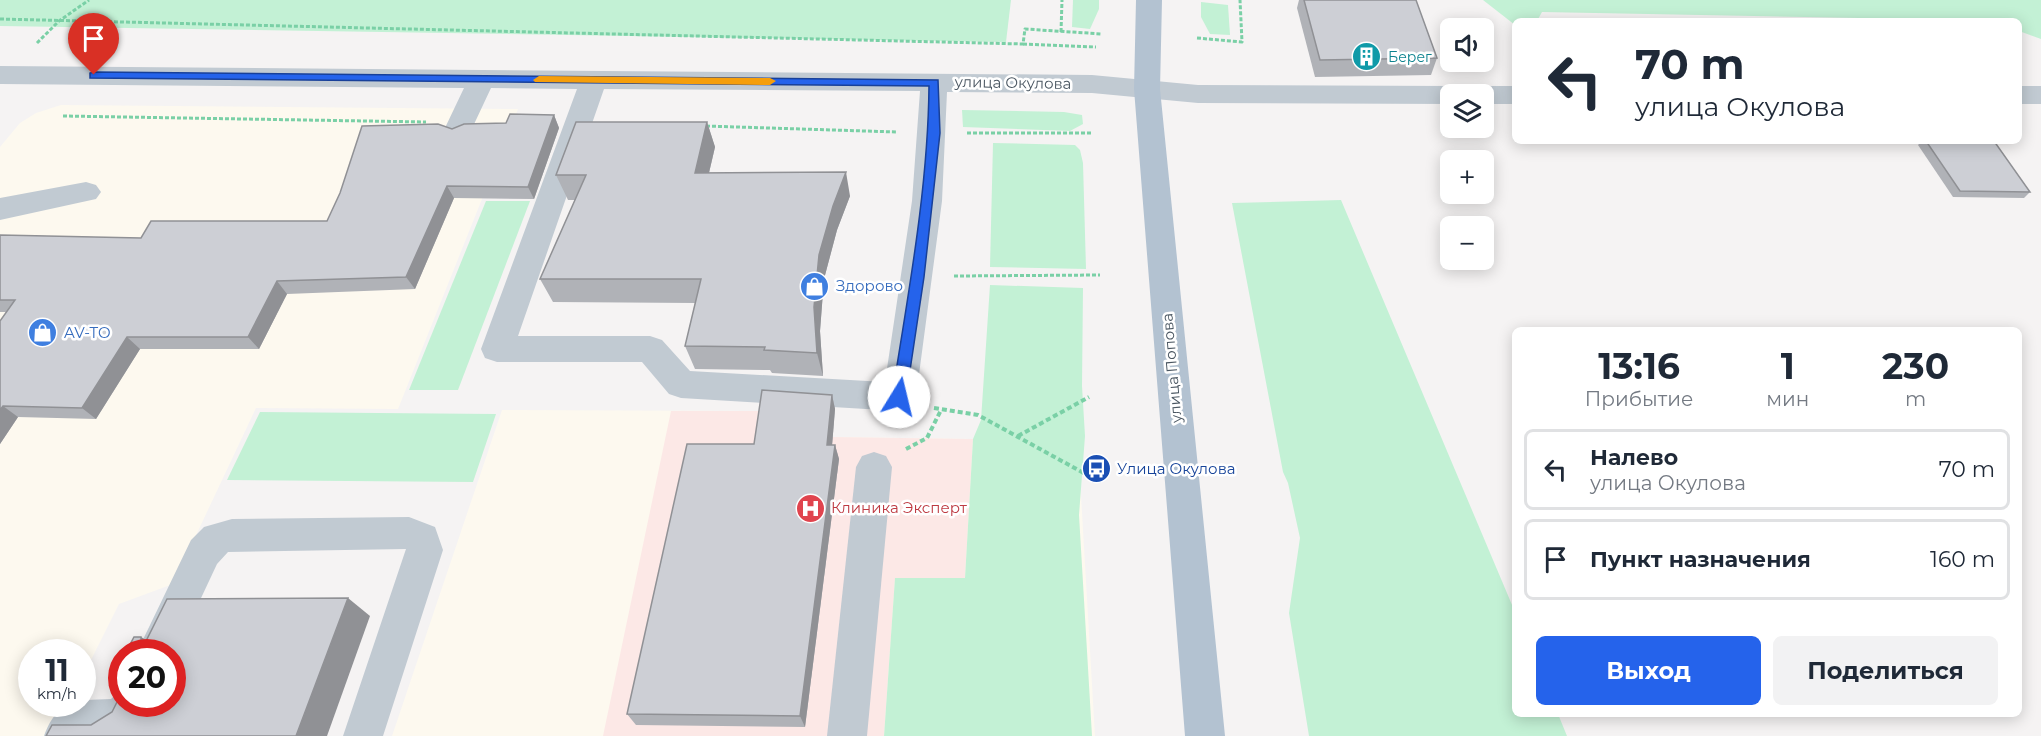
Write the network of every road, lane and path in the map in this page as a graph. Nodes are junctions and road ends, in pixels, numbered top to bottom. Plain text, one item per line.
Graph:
1 (89, 0) edge
2 (1062, 0) edge
3 (1149, 0) edge
4 (1240, 0) edge
5 (0, 20) edge
6 (59, 21) junction
7 (1061, 32) junction
8 (1102, 34) dead end
9 (1197, 38) dead end
10 (37, 43) dead end
11 (1023, 44) junction
12 (1096, 47) dead end
13 (10, 75) edge
14 (482, 79) junction
15 (594, 80) junction
16 (934, 82) junction
17 (1147, 89) junction
18 (1440, 94) edge
19 (1494, 94) edge
20 (1512, 95) edge
21 (2022, 95) edge
22 (2041, 95) edge
23 (0, 100) edge
24 (458, 130) edge
25 (86, 192) dead end
26 (0, 209) edge
27 (1100, 275) dead end
28 (917, 277) junction
29 (899, 397) junction
30 (1089, 397) dead end
31 (941, 410) junction
32 (1018, 436) junction
33 (874, 467) joint
34 (1092, 477) dead end
35 (162, 639) edge
36 (120, 717) edge
37 (64, 736) edge
38 (363, 736) edge
39 (847, 736) edge
40 (1206, 736) edge

1 - 6 path
2 - 7 path
3 - 17 main road, улица Попова
4 - 9 path
5 - 6 path
6 - 10 path
6 - 11 path
7 - 8 path
7 - 11 path
11 - 12 path
13 - 14 street, улица Окулова
13 - 23 street
14 - 15 street, улица Окулова
14 - 24 street
15 - 16 street, улица Окулова
15 - 29 street
16 - 17 street, улица Окулова
16 - 28 street
17 - 18 street, улица Окулова
17 - 40 main road, улица Попова
19 - 20 street
21 - 22 street
25 - 26 street
27 - 28 path
28 - 29 street
29 - 31 path
30 - 32 path
31 - 32 path
31 - 33 path
32 - 34 path
33 - 39 street
35 - 38 street
36 - 37 street

